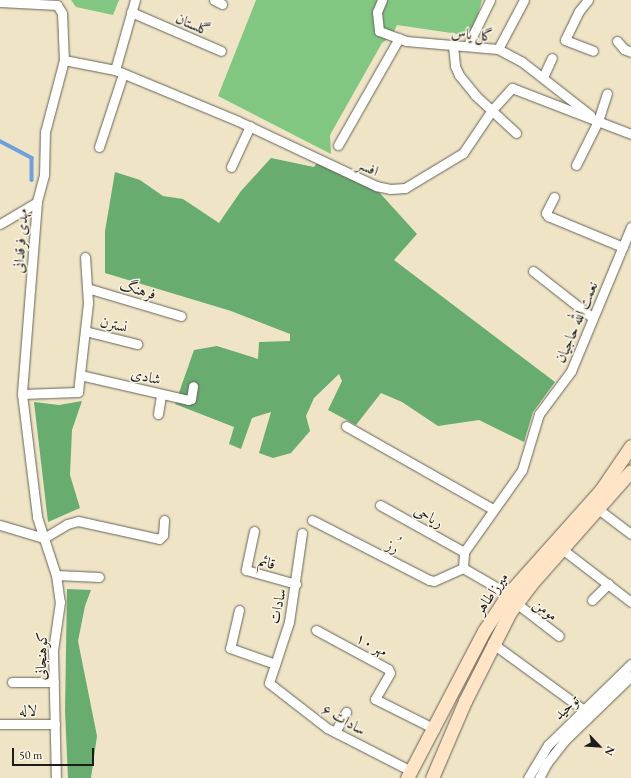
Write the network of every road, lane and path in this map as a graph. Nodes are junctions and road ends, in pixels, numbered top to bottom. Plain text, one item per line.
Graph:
1 (135, 0) edge
2 (382, 0) edge
3 (490, 0) edge
4 (524, 0) edge
5 (588, 0) edge
6 (0, 2) edge
7 (131, 12) junction
8 (399, 38) junction
9 (617, 41) dead end
10 (468, 45) junction
11 (453, 46) junction
12 (498, 50) junction
13 (221, 51) dead end
14 (593, 51) dead end
15 (631, 52) edge
16 (552, 58) dead end
17 (64, 60) junction
18 (114, 70) junction
19 (123, 74) junction
20 (543, 77) junction
21 (606, 93) dead end
22 (492, 110) junction
23 (598, 121) junction
24 (250, 126) junction
25 (516, 132) dead end
26 (631, 134) edge
27 (338, 145) dead end
28 (99, 147) dead end
29 (576, 166) dead end
30 (231, 167) dead end
31 (554, 197) dead end
32 (36, 202) junction
33 (0, 224) edge
34 (631, 228) edge
35 (623, 247) junction
36 (85, 257) dead end
37 (534, 272) dead end
38 (87, 288) junction
39 (181, 316) dead end
40 (593, 318) junction
41 (85, 331) junction
42 (137, 344) dead end
43 (80, 375) junction
44 (194, 386) dead end
45 (22, 394) junction
46 (161, 394) junction
47 (158, 414) dead end
48 (346, 426) dead end
49 (631, 446) edge
50 (629, 478) edge
51 (380, 505) dead end
52 (493, 509) junction
53 (598, 509) junction
54 (164, 520) dead end
55 (312, 520) dead end
56 (1, 527) edge
57 (254, 531) dead end
58 (302, 533) dead end
59 (631, 534) edge
60 (44, 538) junction
61 (562, 549) junction
62 (464, 552) junction
63 (463, 568) junction
64 (56, 575) junction
65 (99, 577) dead end
66 (296, 584) junction
67 (608, 584) junction
68 (512, 599) junction
69 (592, 600) dead end
70 (631, 602) edge
71 (239, 610) dead end
72 (316, 630) dead end
73 (559, 636) dead end
74 (492, 643) junction
75 (275, 664) junction
76 (631, 664) edge
77 (631, 676) edge
78 (12, 682) dead end
79 (54, 682) junction
80 (269, 683) joint
81 (584, 709) junction
82 (346, 712) dead end
83 (591, 717) junction
84 (0, 724) edge
85 (55, 724) junction
86 (435, 729) junction
87 (335, 732) junction
88 (409, 774) edge
89 (56, 778) edge
90 (432, 778) edge
91 (528, 778) edge
92 (539, 778) edge

1 - 7 street
2 - 8 street, گل یاس
3 - 10 street
4 - 12 street
5 - 14 street
6 - 17 street, مهدی فرقدانی
7 - 13 street, گلستان
7 - 18 street
8 - 11 street, گل یاس
8 - 27 street
9 - 15 street
10 - 11 street, گل یاس
10 - 12 street, گل یاس
11 - 22 street
12 - 20 street, گل یاس
16 - 20 street
17 - 18 street, افسر
17 - 32 street, مهدی فرقدانی
18 - 19 street, افسر
19 - 24 street, افسر
19 - 28 street
20 - 23 street, گل یاس
21 - 23 street
22 - 23 street, افسر
22 - 24 street, افسر
22 - 25 street
23 - 26 street, افسر
23 - 29 street
24 - 30 street
31 - 35 street
32 - 33 street
32 - 45 street, مهدی فرقدانی
34 - 35 street, نعمت الله حاجیان
35 - 40 street, نعمت الله حاجیان
36 - 38 street
37 - 40 street
38 - 39 street, فرهنگ
38 - 41 street
40 - 52 street, نعمت الله حاجیان
41 - 42 street, نسترن
41 - 43 street
43 - 45 street
43 - 46 street, شادی
44 - 46 street, شادی
45 - 60 street, مهدی فرقدانی
46 - 47 street
48 - 52 street
49 - 68 main road, میرزاطاهر
50 - 53 main road, میرزاطاهر
51 - 62 street, ریاحی
52 - 62 street, نعمت الله حاجیان
53 - 59 street
53 - 61 main road, میرزاطاهر
54 - 60 street
55 - 63 street, رُز
56 - 60 street
57 - 66 street, قائم
58 - 66 street, سادات
60 - 64 street, کوهنجانی
61 - 67 street
61 - 68 main road, میرزاطاهر
62 - 63 street
63 - 68 street, مومن
64 - 65 street
64 - 79 street, کوهنجانی
66 - 75 street, سادات
67 - 69 street
67 - 70 street
68 - 73 street, مومن
68 - 74 main road, میرزاطاهر
68 - 86 main road, میرزاطاهر
71 - 75 street
72 - 86 street, مهر ۱۰
74 - 81 street
74 - 90 main road, میرزاطاهر
75 - 80 street, سادات
76 - 81 street, توحید
77 - 83 street, توحید
78 - 79 street
79 - 85 street, کوهنجانی
80 - 87 street, سادات ۶
81 - 83 street
81 - 91 street, توحید
82 - 87 street
83 - 92 street, توحید
84 - 85 street, لاله
85 - 89 street, کوهنجانی
86 - 88 main road, میرزاطاهر
87 - 88 street, سادات ۶

